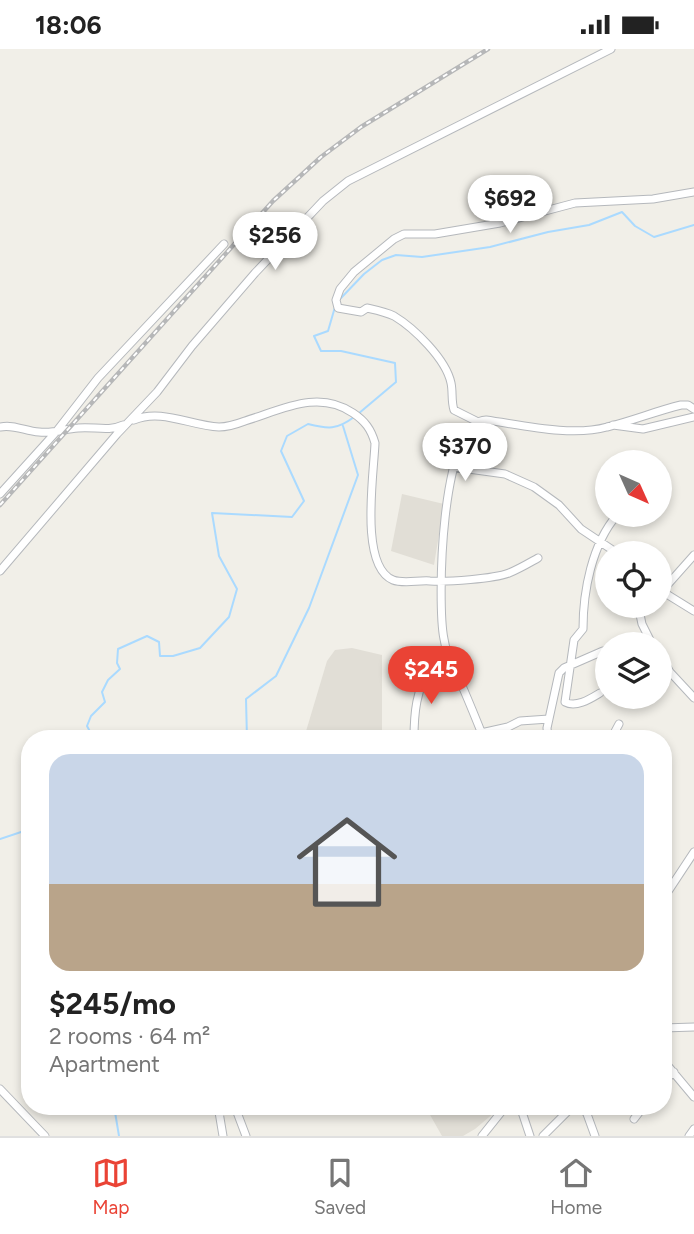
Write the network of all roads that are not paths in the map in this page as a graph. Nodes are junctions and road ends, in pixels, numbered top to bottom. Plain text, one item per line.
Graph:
1 (611, 49) edge
2 (694, 192) edge
3 (224, 244) dead end
4 (694, 409) edge
5 (694, 417) edge
6 (476, 421) junction
7 (128, 423) junction
8 (612, 425) junction
9 (0, 427) edge
10 (56, 432) junction
11 (454, 467) junction
12 (0, 494) edge
13 (607, 527) edge
14 (601, 541) joint
15 (694, 555) edge
16 (538, 558) dead end
17 (595, 563) edge
18 (0, 571) edge
19 (672, 578) edge
20 (441, 582) junction
21 (672, 597) edge
22 (694, 611) edge
23 (595, 655) edge
24 (570, 666) junction
25 (432, 668) dead end
26 (672, 674) edge
27 (595, 696) edge
28 (694, 698) edge
29 (550, 719) junction
30 (619, 724) dead end
31 (415, 730) edge
32 (480, 730) edge
33 (499, 730) edge
34 (549, 730) edge
35 (616, 730) edge
36 (694, 852) edge
37 (672, 885) edge
38 (694, 1027) edge
39 (672, 1028) edge
40 (674, 1072) edge
41 (0, 1089) edge
42 (694, 1097) edge
43 (21, 1109) edge
44 (26, 1115) edge
45 (220, 1115) edge
46 (240, 1115) edge
47 (499, 1115) edge
48 (523, 1115) edge
49 (564, 1115) edge
50 (587, 1115) edge
51 (637, 1115) edge
52 (634, 1119) dead end
53 (694, 1129) edge
54 (45, 1136) edge
55 (223, 1136) edge
56 (246, 1136) edge
57 (482, 1136) edge
58 (530, 1136) edge
59 (543, 1136) edge
60 (595, 1136) edge
61 (690, 1136) edge

1 - 7 street
2 - 6 street
3 - 10 street
4 - 8 street
5 - 8 street
6 - 8 street
6 - 11 street
7 - 10 street
7 - 18 street
7 - 20 street
9 - 10 street
10 - 12 street
11 - 14 street
11 - 20 street
13 - 14 street
15 - 19 street
16 - 20 street
17 - 24 street
20 - 32 street
21 - 22 street
23 - 24 street
24 - 27 street
24 - 29 street
25 - 31 street
26 - 28 street
29 - 33 street
29 - 34 street
30 - 35 street
36 - 37 street
38 - 39 street
40 - 42 street
41 - 43 street
44 - 54 street
45 - 55 street
46 - 56 street
47 - 57 street
48 - 58 street
49 - 59 street
50 - 60 street
51 - 52 street
53 - 61 street

